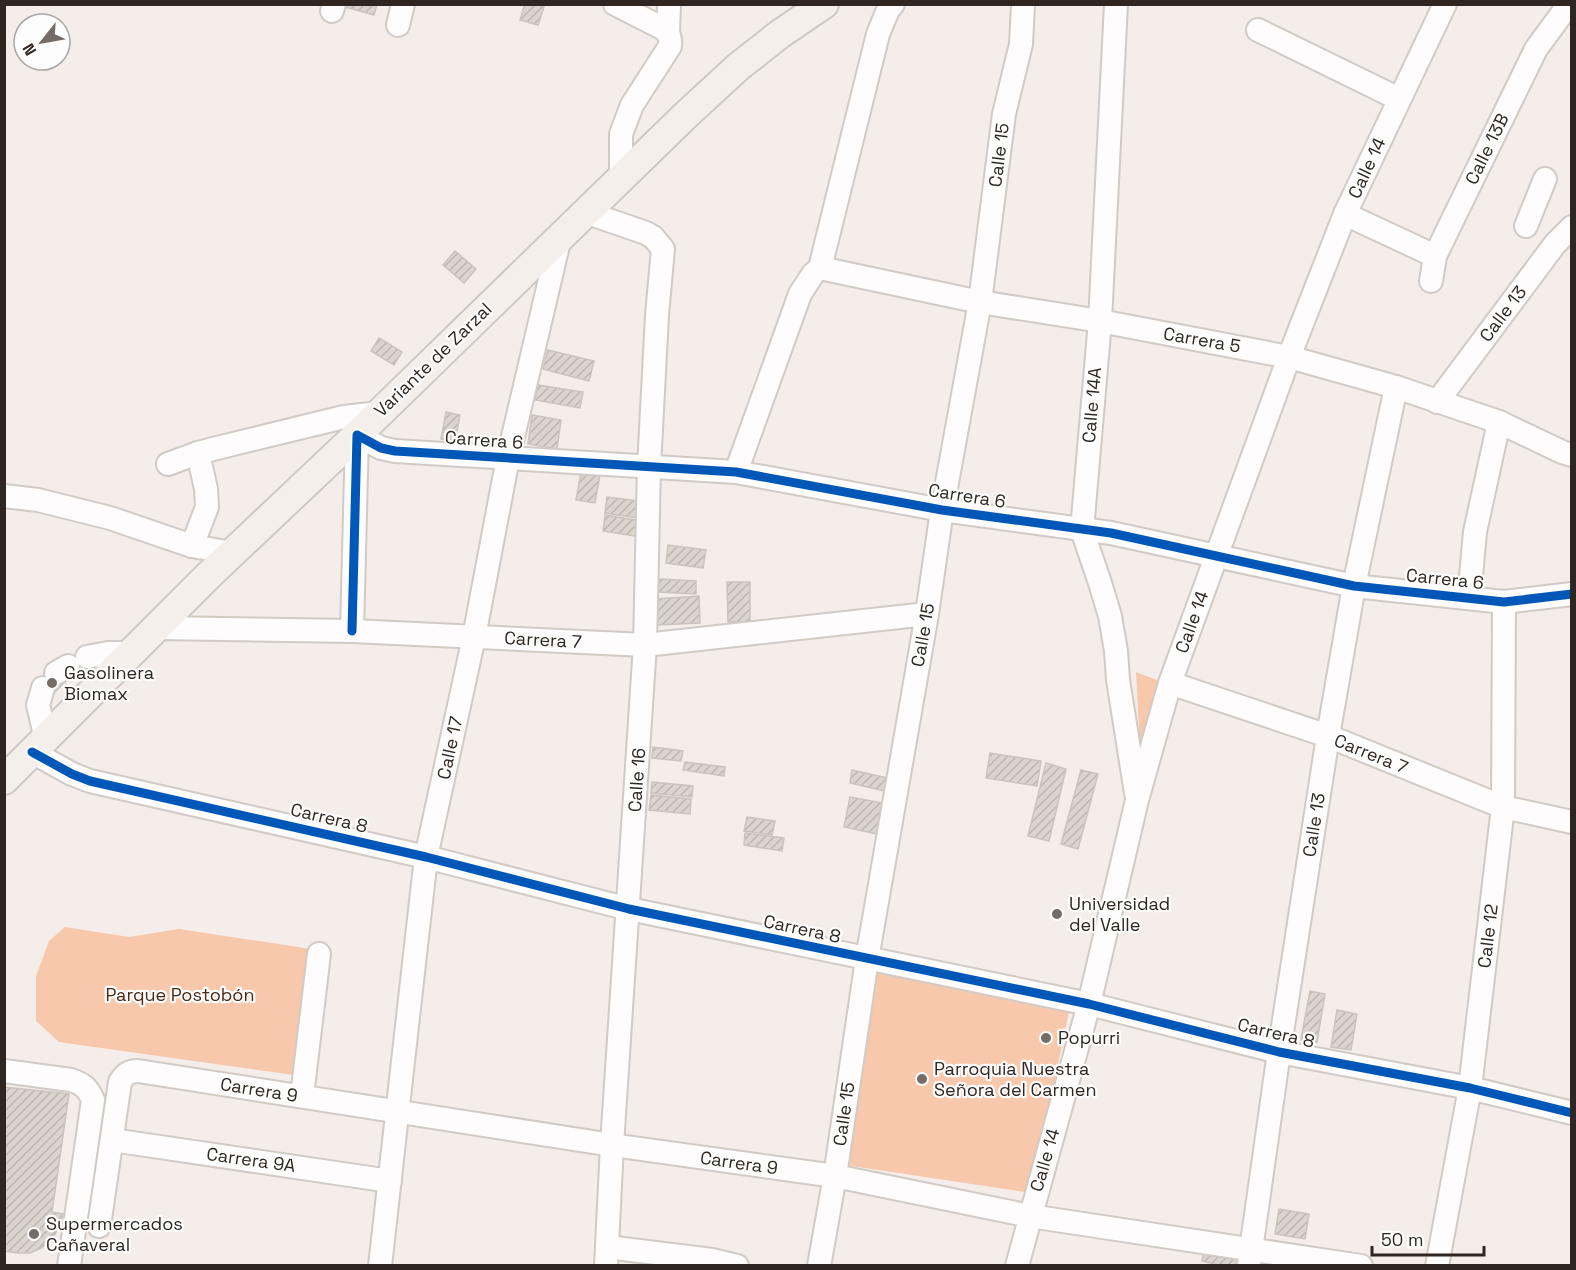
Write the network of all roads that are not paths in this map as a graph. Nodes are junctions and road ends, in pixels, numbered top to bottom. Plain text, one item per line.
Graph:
1 (615, 4) edge
2 (669, 4) edge
3 (824, 4) edge
4 (893, 4) edge
5 (1023, 4) edge
6 (1116, 4) edge
7 (1440, 6) edge
8 (1566, 16) edge
9 (1258, 30) dead end
10 (668, 32) junction
11 (1399, 99) junction
12 (621, 177) junction
13 (1545, 179) dead end
14 (585, 212) junction
15 (1345, 214) junction
16 (1572, 228) edge
17 (560, 237) junction
18 (1555, 244) junction
19 (1435, 256) junction
20 (820, 268) junction
21 (1431, 281) dead end
22 (980, 302) junction
23 (1100, 321) junction
24 (1289, 357) junction
25 (1396, 387) junction
26 (1437, 402) junction
27 (379, 413) junction
28 (1499, 422) junction
29 (357, 435) junction
30 (198, 453) junction
31 (1572, 455) edge
32 (508, 458) junction
33 (168, 464) dead end
34 (649, 467) junction
35 (736, 472) junction
36 (4, 496) edge
37 (942, 510) junction
38 (1082, 530) junction
39 (192, 546) junction
40 (232, 553) junction
41 (1217, 557) junction
42 (1354, 586) junction
43 (1572, 594) edge
44 (1469, 598) junction
45 (1504, 602) junction
46 (927, 614) junction
47 (157, 628) junction
48 (352, 631) junction
49 (474, 637) junction
50 (645, 645) junction
51 (132, 653) junction
52 (1170, 683) junction
53 (1328, 736) junction
54 (39, 745) junction
55 (4, 780) edge
56 (1137, 800) junction
57 (1503, 807) junction
58 (1572, 822) edge
59 (426, 857) junction
60 (629, 909) junction
61 (319, 954) dead end
62 (867, 959) junction
63 (1089, 1004) junction
64 (1279, 1052) junction
65 (4, 1071) edge
66 (1470, 1088) junction
67 (302, 1096) junction
68 (398, 1112) junction
69 (1572, 1113) edge
70 (112, 1140) junction
71 (612, 1145) junction
72 (835, 1176) junction
73 (390, 1181) junction
74 (1030, 1216) junction
75 (99, 1226) dead end
76 (606, 1256) edge
77 (1250, 1258) edge
78 (69, 1266) edge
79 (380, 1266) edge
80 (737, 1266) edge
81 (819, 1266) edge
82 (1017, 1266) edge
83 (1361, 1266) edge
84 (1437, 1266) edge

1 - 10 street
2 - 10 street
3 - 12 main road, Variante de Zarzal
4 - 20 street
5 - 22 street, Calle 15
6 - 23 street, Calle 14A
7 - 11 street, Calle 14
8 - 19 street, Calle 13B
9 - 11 street
10 - 12 street
11 - 15 street, Calle 14
12 - 14 main road, Variante de Zarzal
13 - 18 street
14 - 17 main road, Variante de Zarzal
14 - 34 street, Calle 16
15 - 19 street
15 - 24 street, Calle 14
16 - 18 street, Calle 13
17 - 27 main road, Variante de Zarzal
17 - 32 street, Calle 17
18 - 26 street, Calle 13
19 - 21 street, Calle 13B
20 - 22 street, Carrera 5
20 - 35 street
22 - 23 street, Carrera 5
22 - 37 street, Calle 15
23 - 24 street, Carrera 5
23 - 38 street, Calle 14A
24 - 25 street, Carrera 5
24 - 41 street, Calle 14
25 - 26 street, Carrera 5
25 - 42 street, Calle 13
26 - 28 street, Carrera 5
27 - 29 main road, Variante de Zarzal
27 - 30 street
28 - 31 street, Carrera 5
28 - 44 street
29 - 32 street, Carrera 6
29 - 40 main road, Variante de Zarzal
29 - 48 street
30 - 33 street
30 - 39 street
32 - 34 street, Carrera 6
32 - 49 street, Calle 17
34 - 35 street, Carrera 6
34 - 50 street, Calle 16
35 - 37 street, Carrera 6
36 - 39 street
37 - 38 street, Carrera 6
37 - 46 street, Calle 15
38 - 41 street, Carrera 6
38 - 56 street, Calle 14A
39 - 40 street
40 - 47 main road, Variante de Zarzal
41 - 42 street, Carrera 6
41 - 52 street, Calle 14
42 - 44 street, Carrera 6
42 - 53 street, Calle 13
43 - 45 street, Carrera 6
44 - 45 street, Carrera 6
45 - 57 street, Calle 12
46 - 50 street, Carrera 7
46 - 62 street, Calle 15
47 - 48 street, Carrera 7
47 - 51 main road, Variante de Zarzal
48 - 49 street, Carrera 7
49 - 50 street, Carrera 7
49 - 59 street, Calle 17
50 - 60 street, Calle 16
51 - 54 main road, Variante de Zarzal
51 - 54 street
52 - 53 street, Carrera 7
52 - 56 street, Calle 14
53 - 57 street, Carrera 7
53 - 64 street, Calle 13
54 - 55 main road, Variante de Zarzal
54 - 59 street, Carrera 8
56 - 63 street, Calle 14
57 - 58 street, Carrera 7
57 - 66 street, Calle 12
59 - 60 street, Carrera 8
59 - 68 street, Calle 17
60 - 62 street, Carrera 8
60 - 71 street, Calle 16
61 - 67 street
62 - 63 street, Carrera 8
62 - 72 street, Calle 15
63 - 64 street, Carrera 8
63 - 74 street, Calle 14
64 - 66 street, Carrera 8
64 - 77 street, Calle 13
65 - 78 street
66 - 69 street, Carrera 8
66 - 84 street, Calle 12
67 - 68 street, Carrera 9
67 - 70 street, Carrera 9
68 - 71 street, Carrera 9
68 - 73 street, Calle 17
70 - 73 street, Carrera 9A
70 - 75 street
71 - 72 street, Carrera 9
71 - 76 street, Calle 16
72 - 74 street, Carrera 9
72 - 81 street, Calle 15
73 - 79 street, Calle 17
74 - 77 street, Carrera 9
74 - 82 street, Calle 14
76 - 80 street
77 - 83 street, Carrera 9

